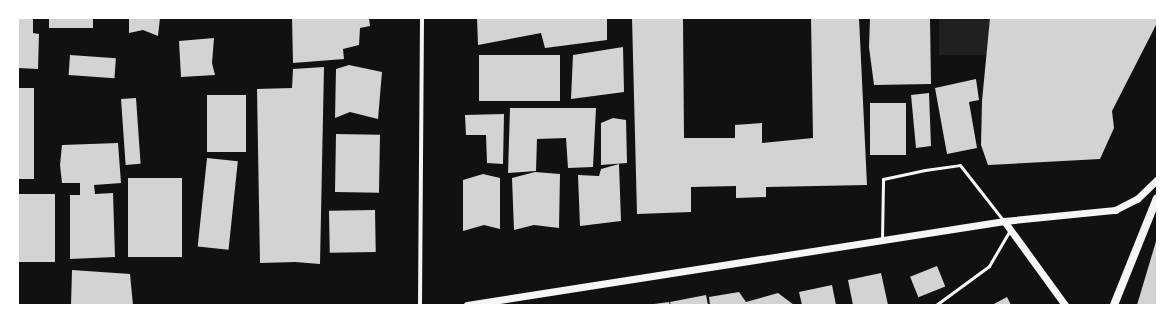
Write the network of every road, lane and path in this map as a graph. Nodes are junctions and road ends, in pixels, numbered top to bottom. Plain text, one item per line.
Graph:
1 (422, 18) edge
2 (1157, 180) edge
3 (1157, 198) edge
4 (1004, 221) junction
5 (1011, 228) junction
6 (882, 239) junction
7 (420, 305) edge
8 (467, 305) edge
9 (936, 305) edge
10 (1065, 305) edge
11 (1114, 305) edge

1 - 7 street
2 - 4 street
3 - 11 main road
4 - 5 street
4 - 6 street
4 - 6 lane
5 - 9 lane
5 - 10 street
6 - 8 street

